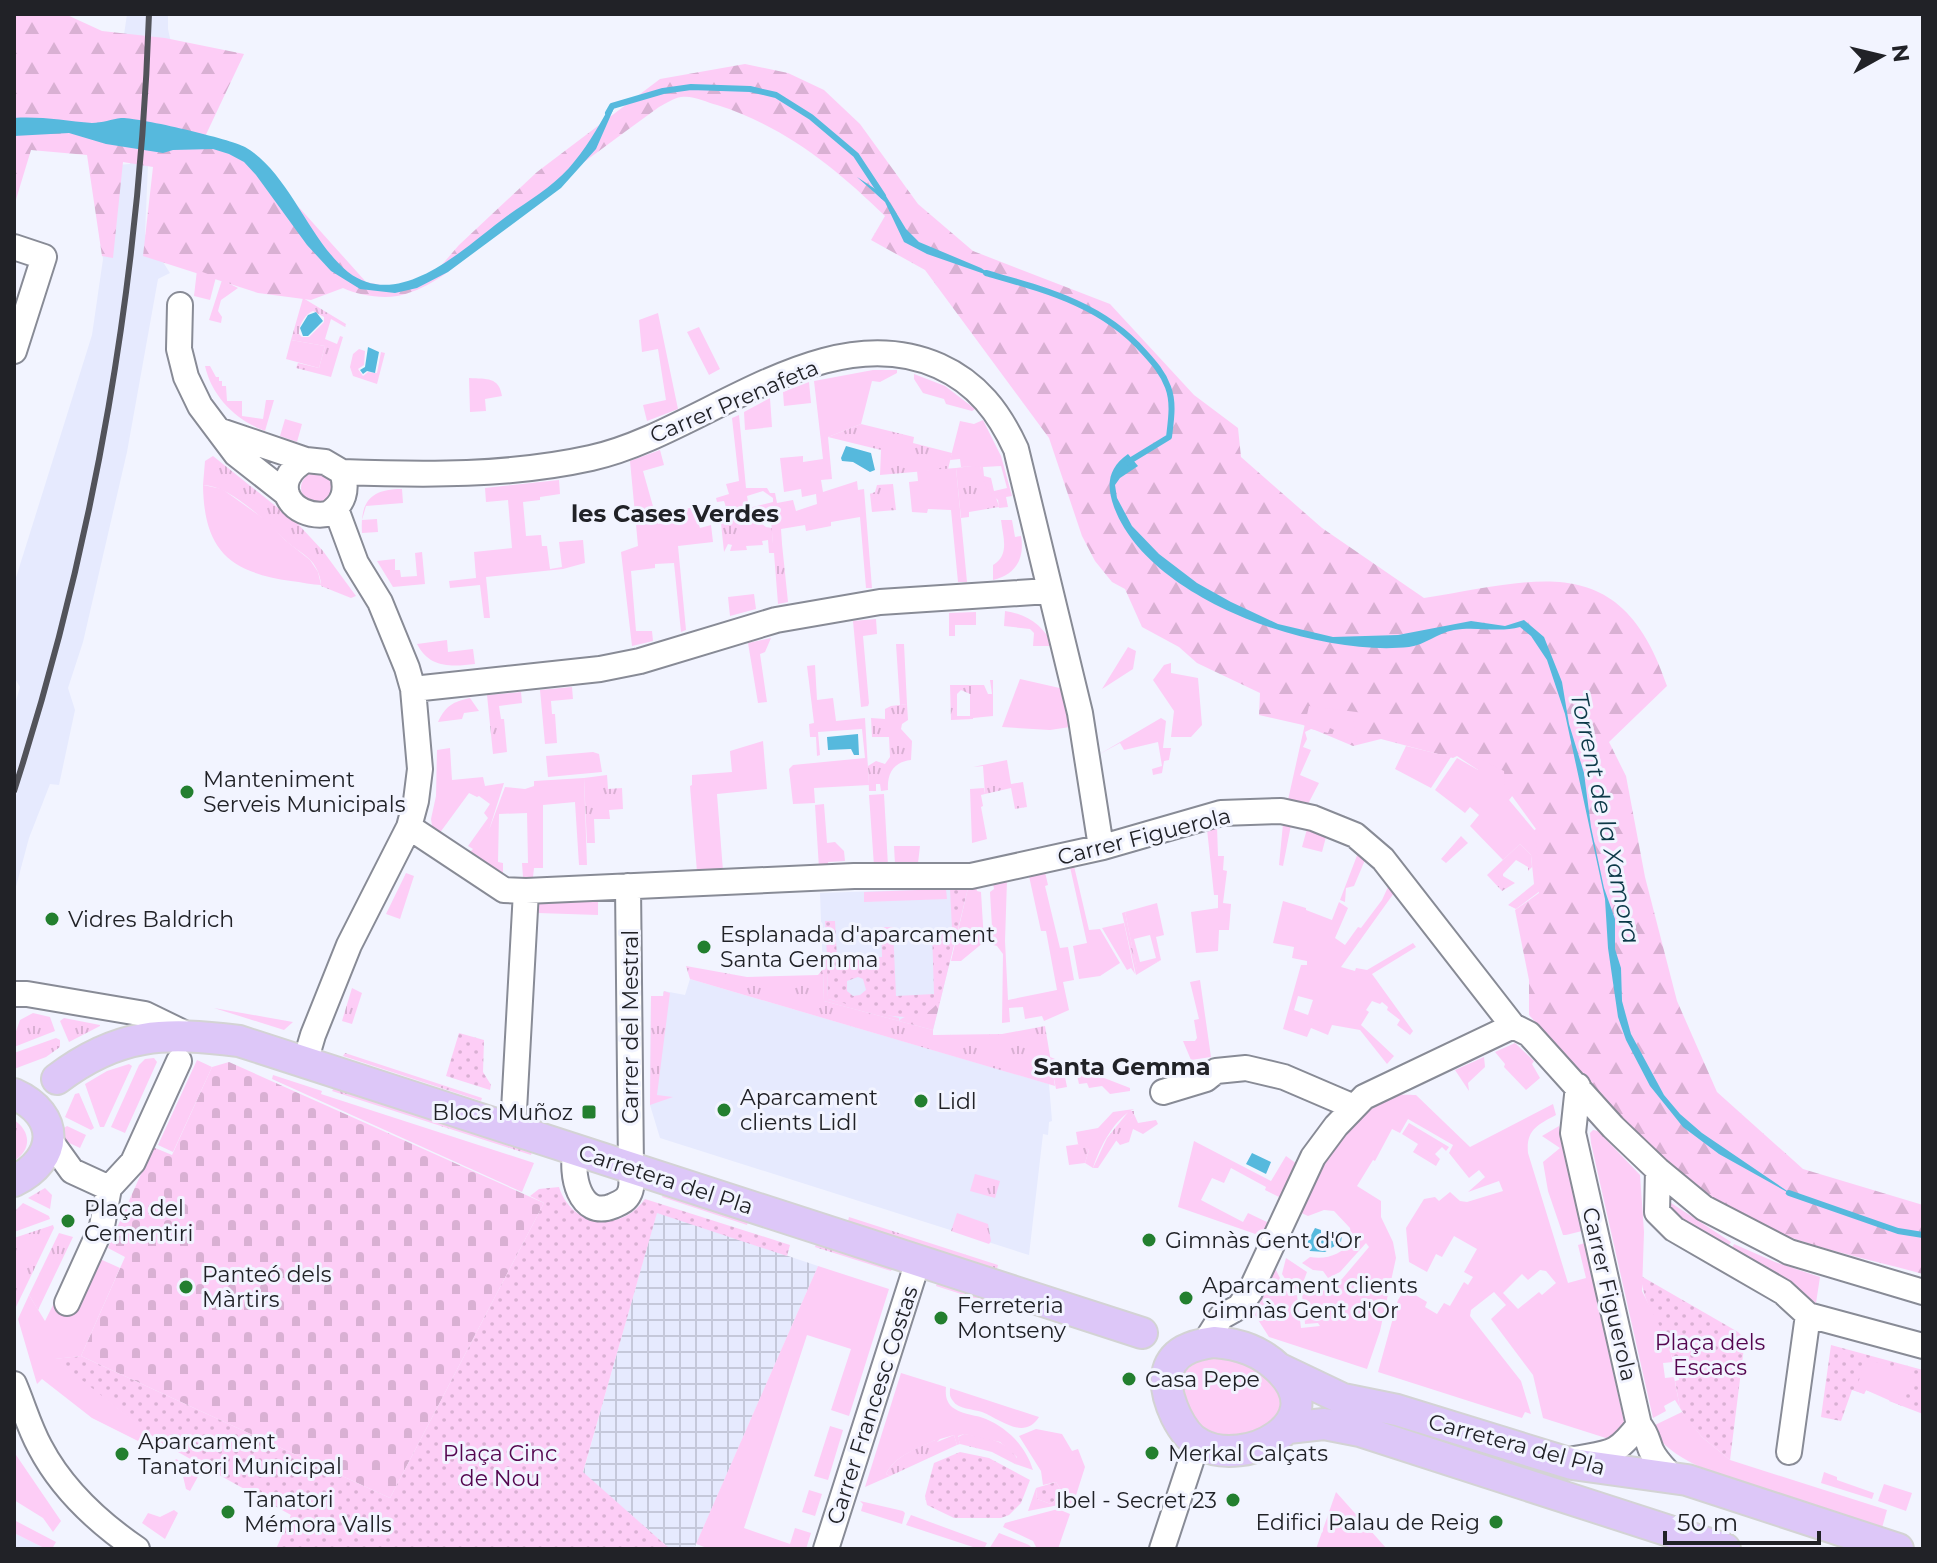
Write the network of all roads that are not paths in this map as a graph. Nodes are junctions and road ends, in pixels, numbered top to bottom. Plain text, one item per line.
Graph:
1 (14, 247) edge
2 (180, 305) dead end
3 (14, 351) edge
4 (218, 430) junction
5 (306, 460) junction
6 (342, 472) junction
7 (287, 494) junction
8 (336, 509) junction
9 (310, 515) junction
10 (356, 563) junction
11 (1049, 591) junction
12 (413, 689) junction
13 (409, 827) junction
14 (1101, 847) junction
15 (628, 886) junction
16 (526, 891) junction
17 (14, 994) edge
18 (1513, 1026) junction
19 (183, 1048) junction
20 (305, 1062) junction
21 (57, 1079) junction
22 (1578, 1086) junction
23 (1163, 1092) dead end
24 (14, 1093) edge
25 (1354, 1107) junction
26 (513, 1129) junction
27 (48, 1131) junction
28 (576, 1150) junction
29 (631, 1169) junction
30 (1658, 1170) junction
31 (72, 1171) junction
32 (19, 1179) edge
33 (109, 1188) junction
34 (918, 1261) junction
35 (1923, 1292) edge
36 (67, 1303) dead end
37 (1239, 1307) junction
38 (1808, 1315) junction
39 (1142, 1333) junction
40 (1197, 1345) junction
41 (1923, 1346) edge
42 (1249, 1348) junction
43 (1278, 1368) junction
44 (14, 1384) edge
45 (1168, 1395) junction
46 (1639, 1425) junction
47 (1288, 1428) junction
48 (1197, 1443) junction
49 (1789, 1452) dead end
50 (1562, 1461) junction
51 (1673, 1478) junction
52 (1682, 1542) edge
53 (137, 1549) edge
54 (826, 1549) edge
55 (1162, 1549) edge
56 (1725, 1549) edge
57 (1898, 1549) edge

1 - 3 street
2 - 4 street
4 - 5 street
4 - 7 street
5 - 6 street
5 - 7 street
6 - 8 street
6 - 11 street, Carrer Prenafeta
7 - 9 street
8 - 9 street
8 - 10 street
9 - 10 street
10 - 12 street
11 - 12 street
11 - 14 street, Carrer Prenafeta
12 - 13 street
13 - 16 street, Carrer Figuerola
13 - 20 street
14 - 15 street, Carrer Figuerola
14 - 18 street, Carrer Figuerola
15 - 16 street, Carrer Figuerola
15 - 29 street, Carrer del Mestral
16 - 26 street
17 - 19 street, Carretera del Pla
18 - 22 street, Carrer Figuerola
18 - 25 street
19 - 20 main road, Carretera del Pla
19 - 21 main road, Carretera del Pla
19 - 33 street
20 - 26 main road, Carretera del Pla
21 - 24 main road, Carretera del Pla
21 - 27 main road
22 - 30 street
22 - 46 street, Carrer Figuerola
23 - 25 street
24 - 27 main road
25 - 37 street
26 - 28 main road, Carretera del Pla
27 - 31 street
27 - 32 main road
28 - 29 main road, Carretera del Pla
28 - 29 street
29 - 34 main road, Carretera del Pla
30 - 35 street
30 - 38 street
31 - 32 street
31 - 33 street
33 - 36 street
34 - 39 main road, Carretera del Pla
34 - 54 street, Carrer Francesc Costas
37 - 40 street
37 - 42 street
38 - 41 street
38 - 49 street
39 - 40 main road, Carretera del Pla
39 - 45 main road
40 - 42 main road, Carretera del Pla
40 - 45 main road
42 - 43 main road, Carretera del Pla
43 - 47 main road, Carretera del Pla
43 - 50 main road, Carretera del Pla
44 - 53 street
45 - 48 main road
46 - 50 street
46 - 51 street, Carrer Figuerola
47 - 48 main road, Carretera del Pla
47 - 52 main road, Carretera del Pla
48 - 55 street
50 - 51 main road, Carretera del Pla
51 - 57 main road, Carretera del Pla
52 - 56 main road, Carretera del Pla

